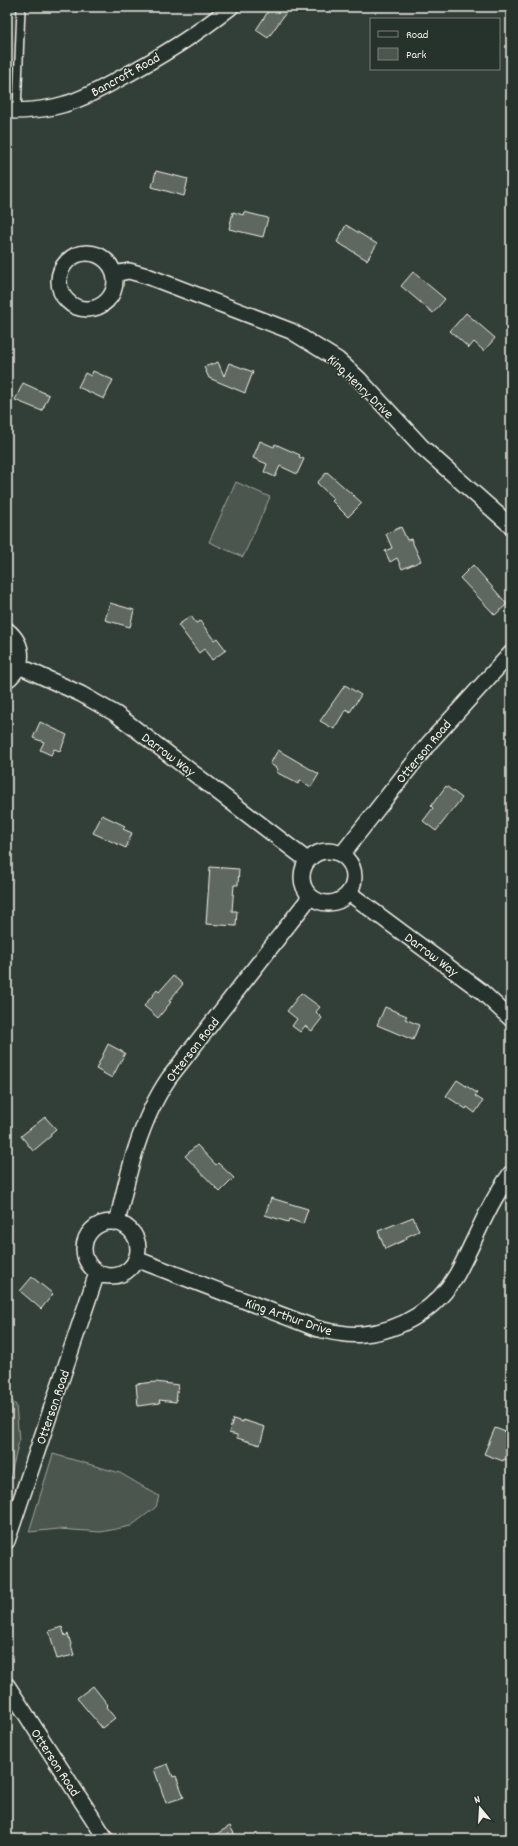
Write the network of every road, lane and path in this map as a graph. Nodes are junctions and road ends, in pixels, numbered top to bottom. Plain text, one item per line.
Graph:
1 (21, 7) edge
2 (231, 7) edge
3 (12, 111) edge
4 (114, 274) dead end
5 (511, 526) edge
6 (7, 630) edge
7 (511, 653) edge
8 (19, 666) junction
9 (7, 680) edge
10 (342, 854) junction
11 (307, 860) junction
12 (349, 893) junction
13 (310, 897) junction
14 (511, 1019) edge
15 (511, 1173) edge
16 (117, 1223) junction
17 (136, 1258) junction
18 (97, 1273) junction
19 (7, 1541) edge
20 (7, 1686) edge
21 (106, 1839) edge

1 - 3 lane
2 - 3 street, Bancroft Road
4 - 5 street, King Henry Drive
6 - 8 street
7 - 10 street, Otterson Road
8 - 9 street
8 - 11 street, Darrow Way
10 - 11 street
10 - 12 street
11 - 13 street
12 - 13 street
12 - 14 street, Darrow Way
13 - 16 street, Otterson Road
15 - 17 street, King Arthur Drive
16 - 17 street
16 - 18 street
17 - 18 street
18 - 19 street, Otterson Road
20 - 21 street, Otterson Road

